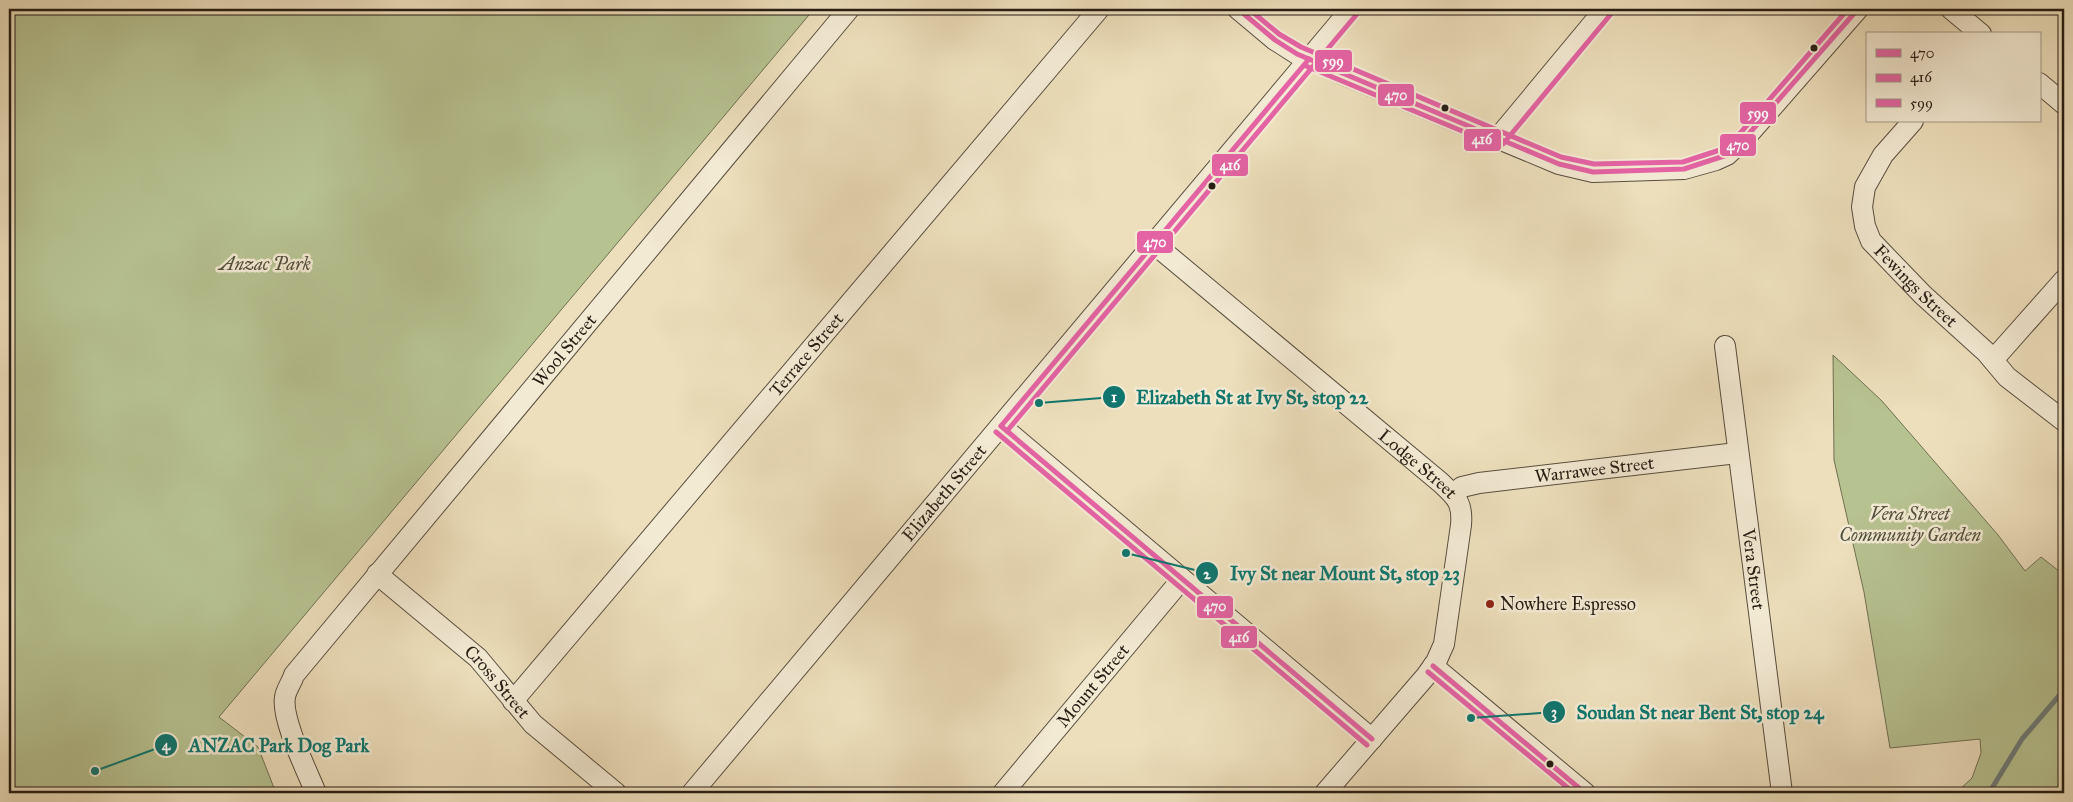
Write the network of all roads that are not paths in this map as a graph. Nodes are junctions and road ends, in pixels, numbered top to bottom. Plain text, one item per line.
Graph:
1 (849, 9) edge
2 (1099, 9) edge
3 (1238, 9) edge
4 (1351, 9) edge
5 (1605, 9) edge
6 (1858, 9) edge
7 (1951, 9) edge
8 (1979, 32) edge
9 (1309, 59) junction
10 (2040, 84) edge
11 (2064, 104) edge
12 (1913, 122) edge
13 (1497, 139) junction
14 (1153, 243) junction
15 (2064, 280) edge
16 (1725, 346) dead end
17 (1993, 360) junction
18 (2064, 421) edge
19 (1001, 426) junction
20 (1737, 453) junction
21 (1453, 494) junction
22 (377, 574) junction
23 (1182, 579) junction
24 (1434, 666) junction
25 (513, 701) junction
26 (1372, 739) junction
27 (316, 793) edge
28 (616, 793) edge
29 (692, 793) edge
30 (1003, 793) edge
31 (1325, 793) edge
32 (1585, 793) edge
33 (1782, 793) edge

1 - 22 street, Wool Street
2 - 25 street, Terrace Street
3 - 9 street
4 - 9 street, Elizabeth Street
5 - 13 street
6 - 13 street
7 - 8 street
9 - 13 street
9 - 14 street, Elizabeth Street
10 - 11 street
12 - 17 street, Fewings Street
14 - 19 street, Elizabeth Street
14 - 21 street, Lodge Street
15 - 17 street
16 - 20 street, Vera Street
17 - 18 street, Fewings Street
19 - 23 street
19 - 29 street, Elizabeth Street
20 - 21 street, Warrawee Street
20 - 33 street, Vera Street
21 - 24 street, Lodge Street
22 - 25 street, Cross Street
22 - 27 street, Wool Street
23 - 26 street
23 - 30 street, Mount Street
24 - 26 street, Lodge Street
24 - 32 street
25 - 28 street, Cross Street
26 - 31 street, Lodge Street

